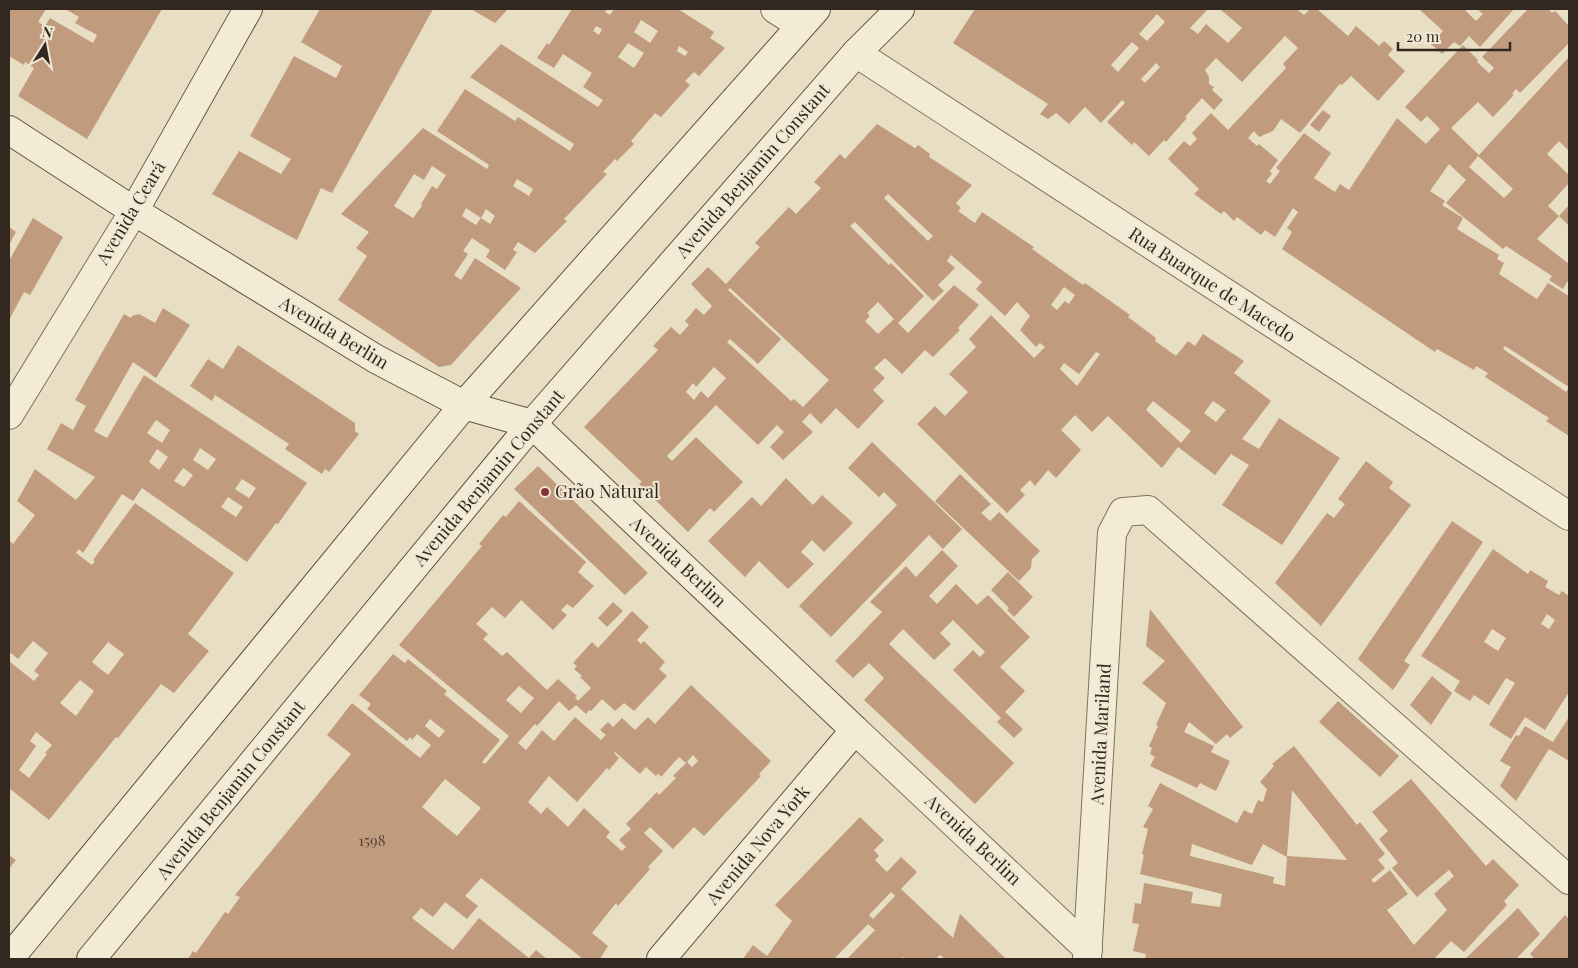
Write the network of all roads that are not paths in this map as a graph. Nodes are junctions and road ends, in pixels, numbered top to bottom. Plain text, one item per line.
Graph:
1 (248, 9) edge
2 (775, 9) edge
3 (900, 9) edge
4 (808, 17) edge
5 (856, 53) junction
6 (9, 130) edge
7 (134, 211) junction
8 (464, 405) junction
9 (9, 415) edge
10 (532, 424) junction
11 (1569, 516) edge
12 (856, 730) junction
13 (1569, 880) edge
14 (1088, 954) edge
15 (9, 959) edge
16 (91, 959) edge
17 (661, 959) edge

1 - 7 street, Avenida Ceará
2 - 4 street
3 - 5 street, Avenida Benjamin Constant
4 - 8 street
5 - 10 street, Avenida Benjamin Constant
5 - 11 street, Rua Buarque de Macedo
6 - 7 street, Avenida Berlim
7 - 8 street, Avenida Berlim
7 - 9 street, Avenida Ceará
8 - 10 street, Avenida Berlim
8 - 15 street
10 - 12 street, Avenida Berlim
10 - 16 street, Avenida Benjamin Constant
12 - 14 street, Avenida Berlim
12 - 17 street, Avenida Nova York
13 - 14 street, Avenida Mariland

